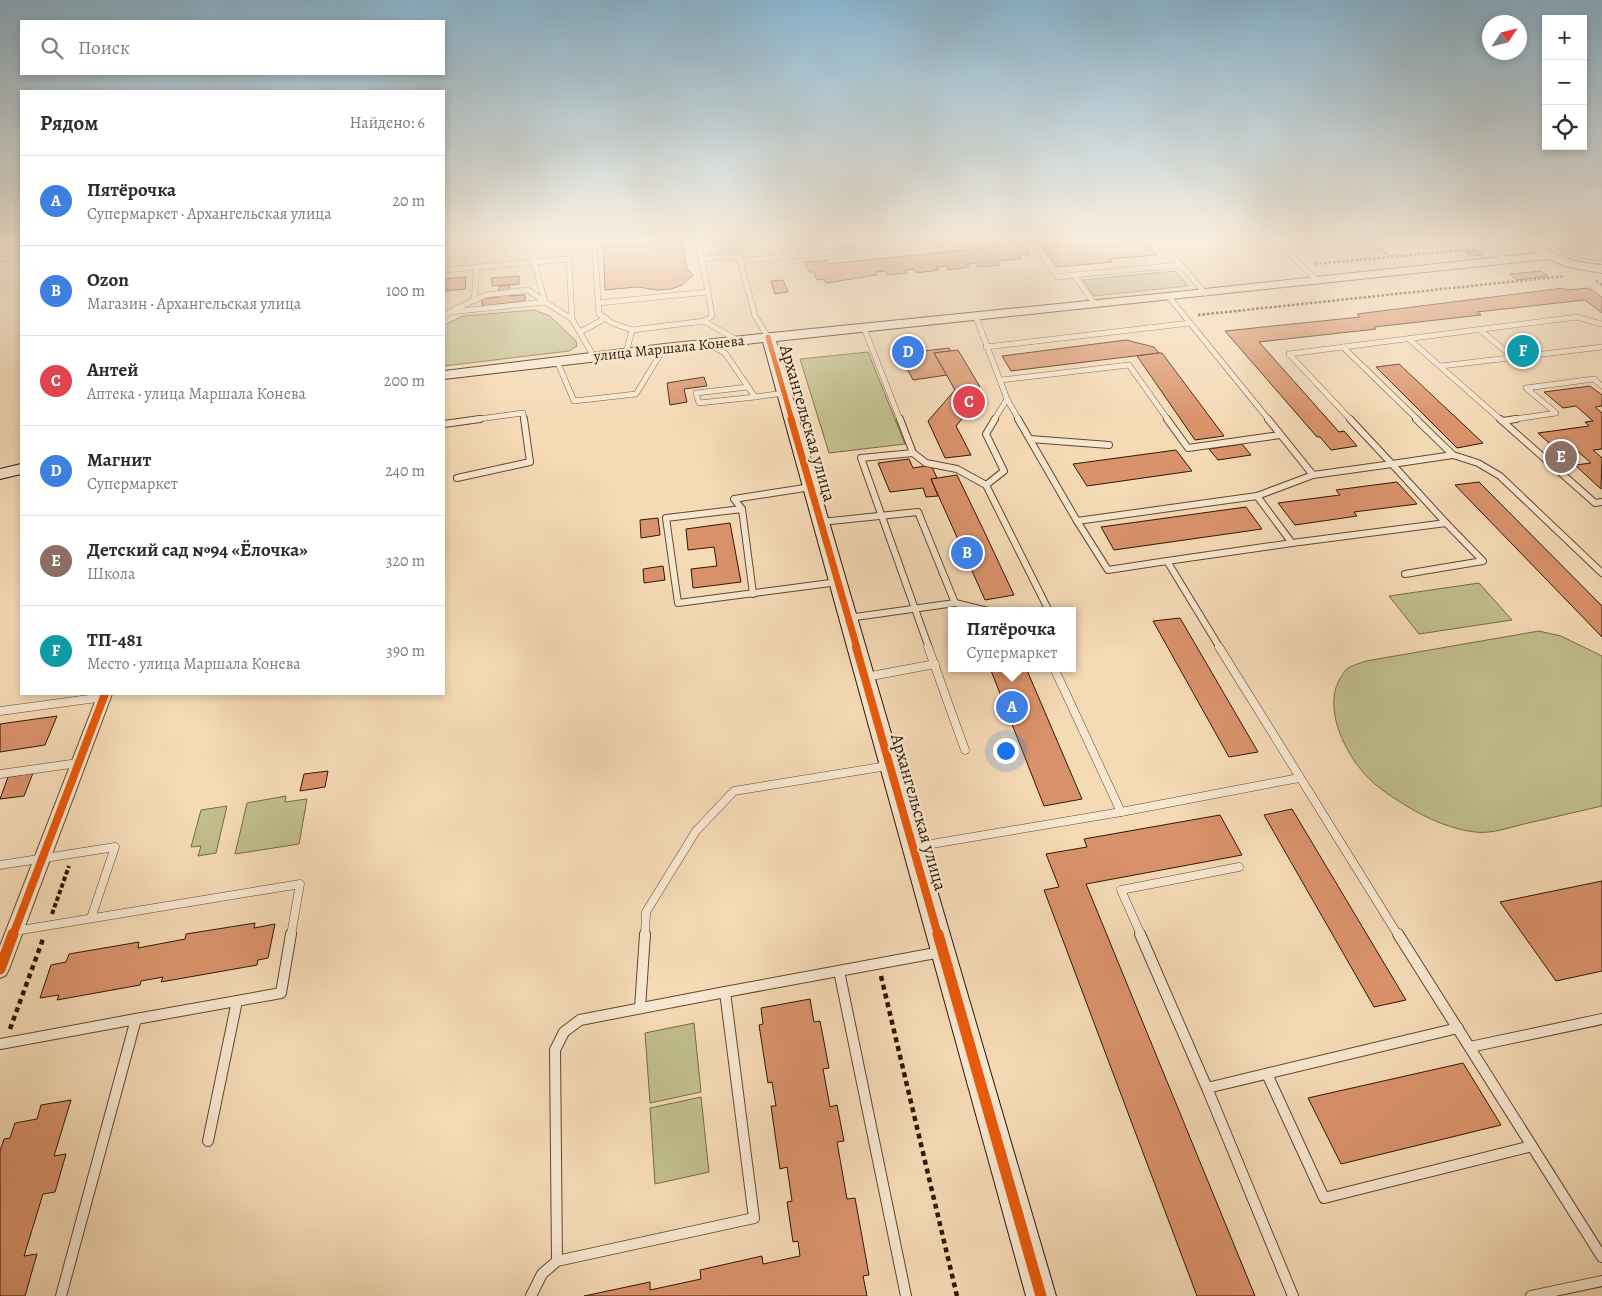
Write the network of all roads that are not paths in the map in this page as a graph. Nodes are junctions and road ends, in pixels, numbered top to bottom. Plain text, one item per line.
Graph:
1 (478, 298) edge
2 (540, 298) edge
3 (544, 298) edge
4 (571, 298) edge
5 (598, 298) edge
6 (643, 298) edge
7 (709, 298) edge
8 (750, 298) edge
9 (1091, 298) edge
10 (1153, 298) edge
11 (1170, 298) edge
12 (474, 300) joint
13 (545, 302) junction
14 (598, 303) junction
15 (1095, 304) junction
16 (449, 312) junction
17 (445, 315) edge
18 (976, 316) junction
19 (606, 318) junction
20 (572, 319) junction
21 (704, 322) junction
22 (1190, 323) junction
23 (1602, 324) edge
24 (864, 328) junction
25 (632, 330) junction
26 (1480, 330) junction
27 (580, 332) junction
28 (768, 337) junction
29 (1409, 339) junction
30 (737, 340) junction
31 (707, 344) junction
32 (986, 347) junction
33 (1343, 347) junction
34 (1602, 347) edge
35 (664, 348) junction
36 (626, 353) junction
37 (594, 356) junction
38 (1514, 358) junction
39 (557, 361) junction
40 (1441, 366) junction
41 (445, 375) edge
42 (1001, 380) junction
43 (1602, 386) edge
44 (748, 387) junction
45 (784, 393) junction
46 (754, 397) junction
47 (1007, 399) junction
48 (1502, 421) junction
49 (445, 424) edge
50 (1280, 435) junction
51 (1030, 439) junction
52 (1109, 445) dead end
53 (913, 453) junction
54 (1453, 455) junction
55 (1392, 464) junction
56 (20, 468) edge
57 (0, 474) edge
58 (1313, 475) junction
59 (457, 478) dead end
60 (986, 485) junction
61 (811, 487) junction
62 (1256, 496) junction
63 (1602, 502) edge
64 (742, 510) junction
65 (882, 516) junction
66 (1077, 521) junction
67 (821, 522) junction
68 (1446, 523) junction
69 (1292, 544) junction
70 (1167, 561) junction
71 (1602, 573) edge
72 (1405, 574) dead end
73 (838, 582) junction
74 (753, 594) junction
75 (955, 603) junction
76 (972, 607) edge
77 (1047, 607) edge
78 (915, 609) junction
79 (848, 618) junction
80 (935, 664) junction
81 (1056, 672) edge
82 (865, 677) junction
83 (104, 695) edge
84 (0, 711) edge
85 (965, 750) dead end
86 (78, 763) junction
87 (890, 765) junction
88 (0, 774) edge
89 (1299, 778) junction
90 (1121, 812) junction
91 (914, 847) junction
92 (42, 858) junction
93 (0, 865) edge
94 (1238, 867) dead end
95 (92, 918) junction
96 (15, 931) junction
97 (944, 951) junction
98 (1, 965) edge
99 (839, 971) junction
100 (725, 992) junction
101 (238, 1001) junction
102 (640, 1008) junction
103 (136, 1019) junction
104 (1602, 1019) edge
105 (1458, 1028) junction
106 (3, 1043) edge
107 (1470, 1048) junction
108 (1267, 1074) junction
109 (1207, 1088) junction
110 (208, 1141) dead end
111 (1532, 1146) junction
112 (1602, 1257) edge
113 (557, 1261) junction
114 (1602, 1281) edge
115 (61, 1296) edge
116 (531, 1296) edge
117 (906, 1296) edge
118 (1040, 1296) edge
119 (1292, 1296) edge
120 (1531, 1296) edge

1 - 12 lane
2 - 13 lane
3 - 13 lane
4 - 20 lane
5 - 14 lane
6 - 14 lane
7 - 21 lane
8 - 28 lane
9 - 15 lane
10 - 15 street, улица Маршала Конева
11 - 22 lane
12 - 16 lane
13 - 16 lane
13 - 20 lane
14 - 19 lane
15 - 18 street, улица Маршала Конева
16 - 17 lane
18 - 24 main road, улица Маршала Конева
18 - 32 lane
19 - 25 lane
19 - 27 lane
20 - 27 lane
21 - 25 lane
21 - 30 lane
22 - 32 lane
22 - 50 lane
23 - 26 lane
24 - 28 main road, улица Маршала Конева
24 - 53 lane
25 - 36 lane
26 - 29 lane
26 - 38 lane
27 - 37 lane
28 - 30 main road, улица Маршала Конева
28 - 45 street, Архангельская улица
29 - 33 lane
29 - 40 lane
30 - 31 main road, улица Маршала Конева
31 - 35 main road, улица Маршала Конева
31 - 44 lane
32 - 42 lane
33 - 54 lane
33 - 55 lane
34 - 38 lane
35 - 36 main road, улица Маршала Конева
35 - 39 lane
36 - 37 main road, улица Маршала Конева
37 - 39 main road, улица Маршала Конева
38 - 40 lane
39 - 41 main road, улица Маршала Конева
40 - 48 lane
42 - 47 lane
42 - 50 lane
43 - 48 lane
44 - 46 lane
44 - 46 lane
45 - 46 lane
45 - 61 street, Архангельская улица
47 - 51 lane
47 - 60 lane
48 - 63 lane
49 - 59 lane
50 - 58 lane
51 - 52 lane
51 - 66 lane
53 - 60 lane
53 - 65 lane
54 - 55 lane
54 - 71 lane
55 - 58 lane
55 - 68 lane
56 - 57 street
58 - 62 lane
60 - 77 lane
61 - 64 lane
61 - 67 street, Архангельская улица
62 - 66 lane
62 - 69 lane
64 - 74 lane
64 - 74 lane
65 - 67 lane
65 - 75 lane
65 - 78 lane
66 - 70 lane
67 - 73 street, Архангельская улица
68 - 69 lane
68 - 72 lane
69 - 70 lane
70 - 89 lane
73 - 74 lane
73 - 79 street, Архангельская улица
75 - 76 lane
75 - 78 lane
78 - 79 lane
78 - 80 lane
79 - 82 street, Архангельская улица
80 - 82 lane
80 - 85 lane
81 - 90 lane
82 - 87 street, Архангельская улица
83 - 84 lane
83 - 86 street
86 - 88 lane
86 - 92 street
87 - 91 street, Архангельская улица
87 - 102 lane
89 - 90 lane
89 - 105 lane
90 - 91 lane
91 - 97 street, Архангельская улица
92 - 93 lane
92 - 95 lane
92 - 96 street
94 - 109 lane
95 - 96 lane
95 - 101 lane
96 - 98 street
97 - 99 lane
97 - 118 street, Архангельская улица
99 - 100 lane
99 - 117 lane
100 - 102 lane
100 - 113 lane
101 - 103 lane
101 - 110 lane
102 - 113 lane
103 - 106 lane
103 - 115 lane
104 - 107 lane
105 - 107 lane
105 - 108 lane
107 - 111 lane
108 - 109 lane
108 - 111 lane
109 - 119 lane
111 - 112 lane
113 - 116 lane
114 - 120 lane

